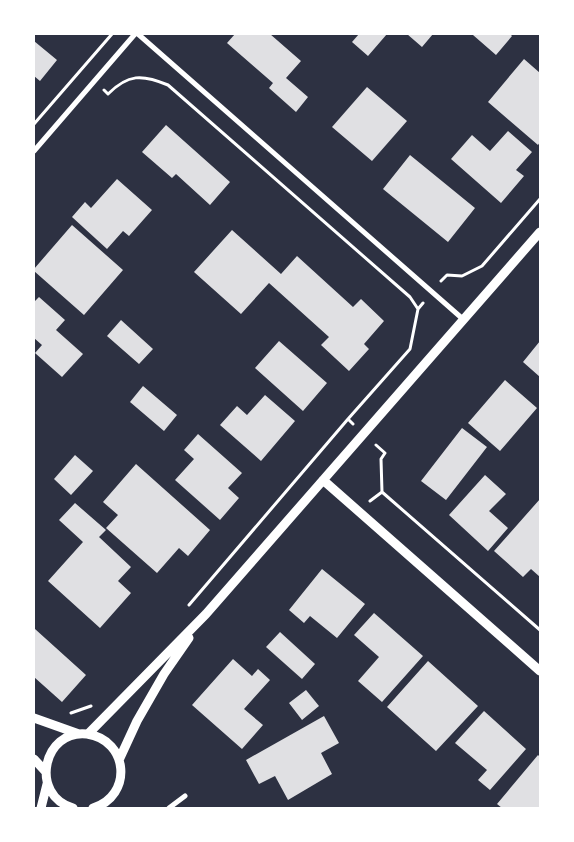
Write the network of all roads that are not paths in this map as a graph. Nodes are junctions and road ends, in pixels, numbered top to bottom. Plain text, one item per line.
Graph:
1 (136, 34) edge
2 (34, 151) edge
3 (540, 232) edge
4 (464, 320) junction
5 (323, 480) junction
6 (206, 614) junction
7 (540, 671) edge
8 (34, 718) edge
9 (83, 734) junction
10 (34, 759) edge
11 (119, 760) junction
12 (45, 771) junction
13 (47, 784) junction
14 (185, 796) dead end
15 (41, 808) edge
16 (73, 808) edge
17 (93, 808) edge
18 (169, 808) edge

1 - 2 street
1 - 4 street
3 - 4 street
4 - 5 street
5 - 6 street
5 - 7 street
6 - 9 street
6 - 11 street
8 - 9 street
9 - 11 street
9 - 12 street
10 - 12 street
11 - 17 street
12 - 13 street
13 - 15 street
13 - 16 street
14 - 18 street

